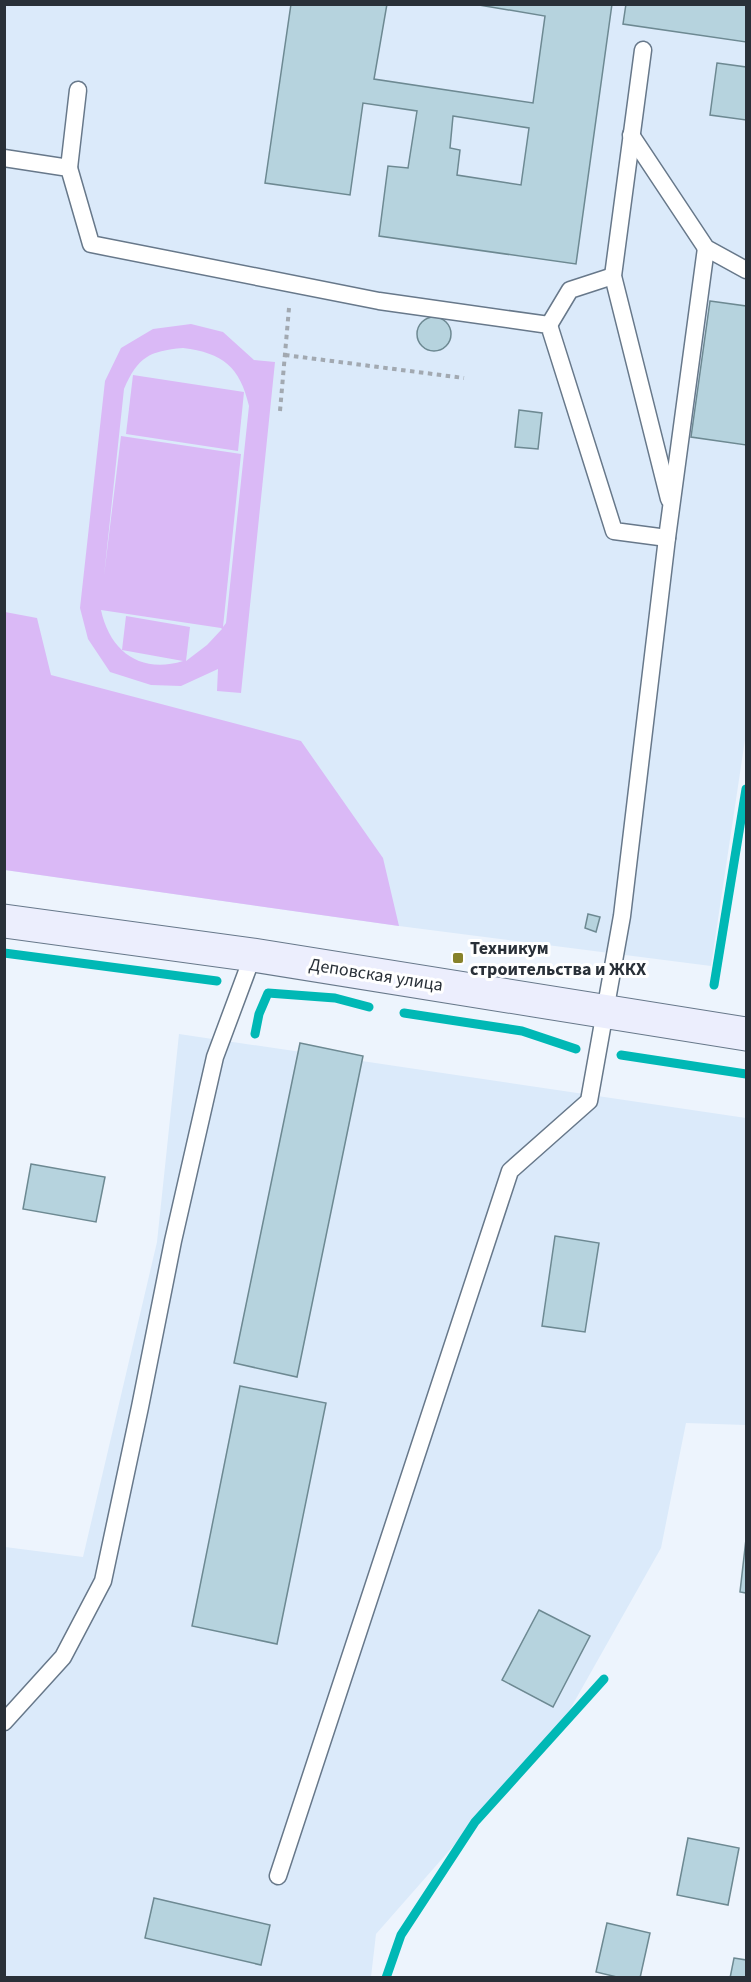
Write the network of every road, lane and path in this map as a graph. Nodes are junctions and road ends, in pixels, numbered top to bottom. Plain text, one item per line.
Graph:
1 (642, 50) dead end
2 (78, 90) dead end
3 (631, 135) junction
4 (4, 158) edge
5 (69, 168) junction
6 (706, 248) junction
7 (747, 270) edge
8 (613, 276) junction
9 (291, 284) junction
10 (549, 325) junction
11 (285, 355) junction
12 (464, 378) dead end
13 (280, 411) dead end
14 (671, 509) junction
15 (667, 538) junction
16 (4, 921) edge
17 (253, 956) junction
18 (604, 1012) junction
19 (747, 1034) edge
20 (4, 1722) edge
21 (278, 1876) dead end

1 - 3 lane
2 - 5 lane
3 - 6 lane
3 - 8 lane
4 - 5 lane
5 - 9 lane
6 - 7 lane
6 - 14 lane
8 - 10 lane
8 - 14 lane
9 - 10 lane
9 - 11 path
10 - 15 lane
11 - 12 path
11 - 13 path
14 - 15 lane
15 - 18 lane
16 - 17 street, Деповская улица
17 - 18 street, Деповская улица
17 - 20 lane
18 - 19 street, Деповская улица
18 - 21 lane

